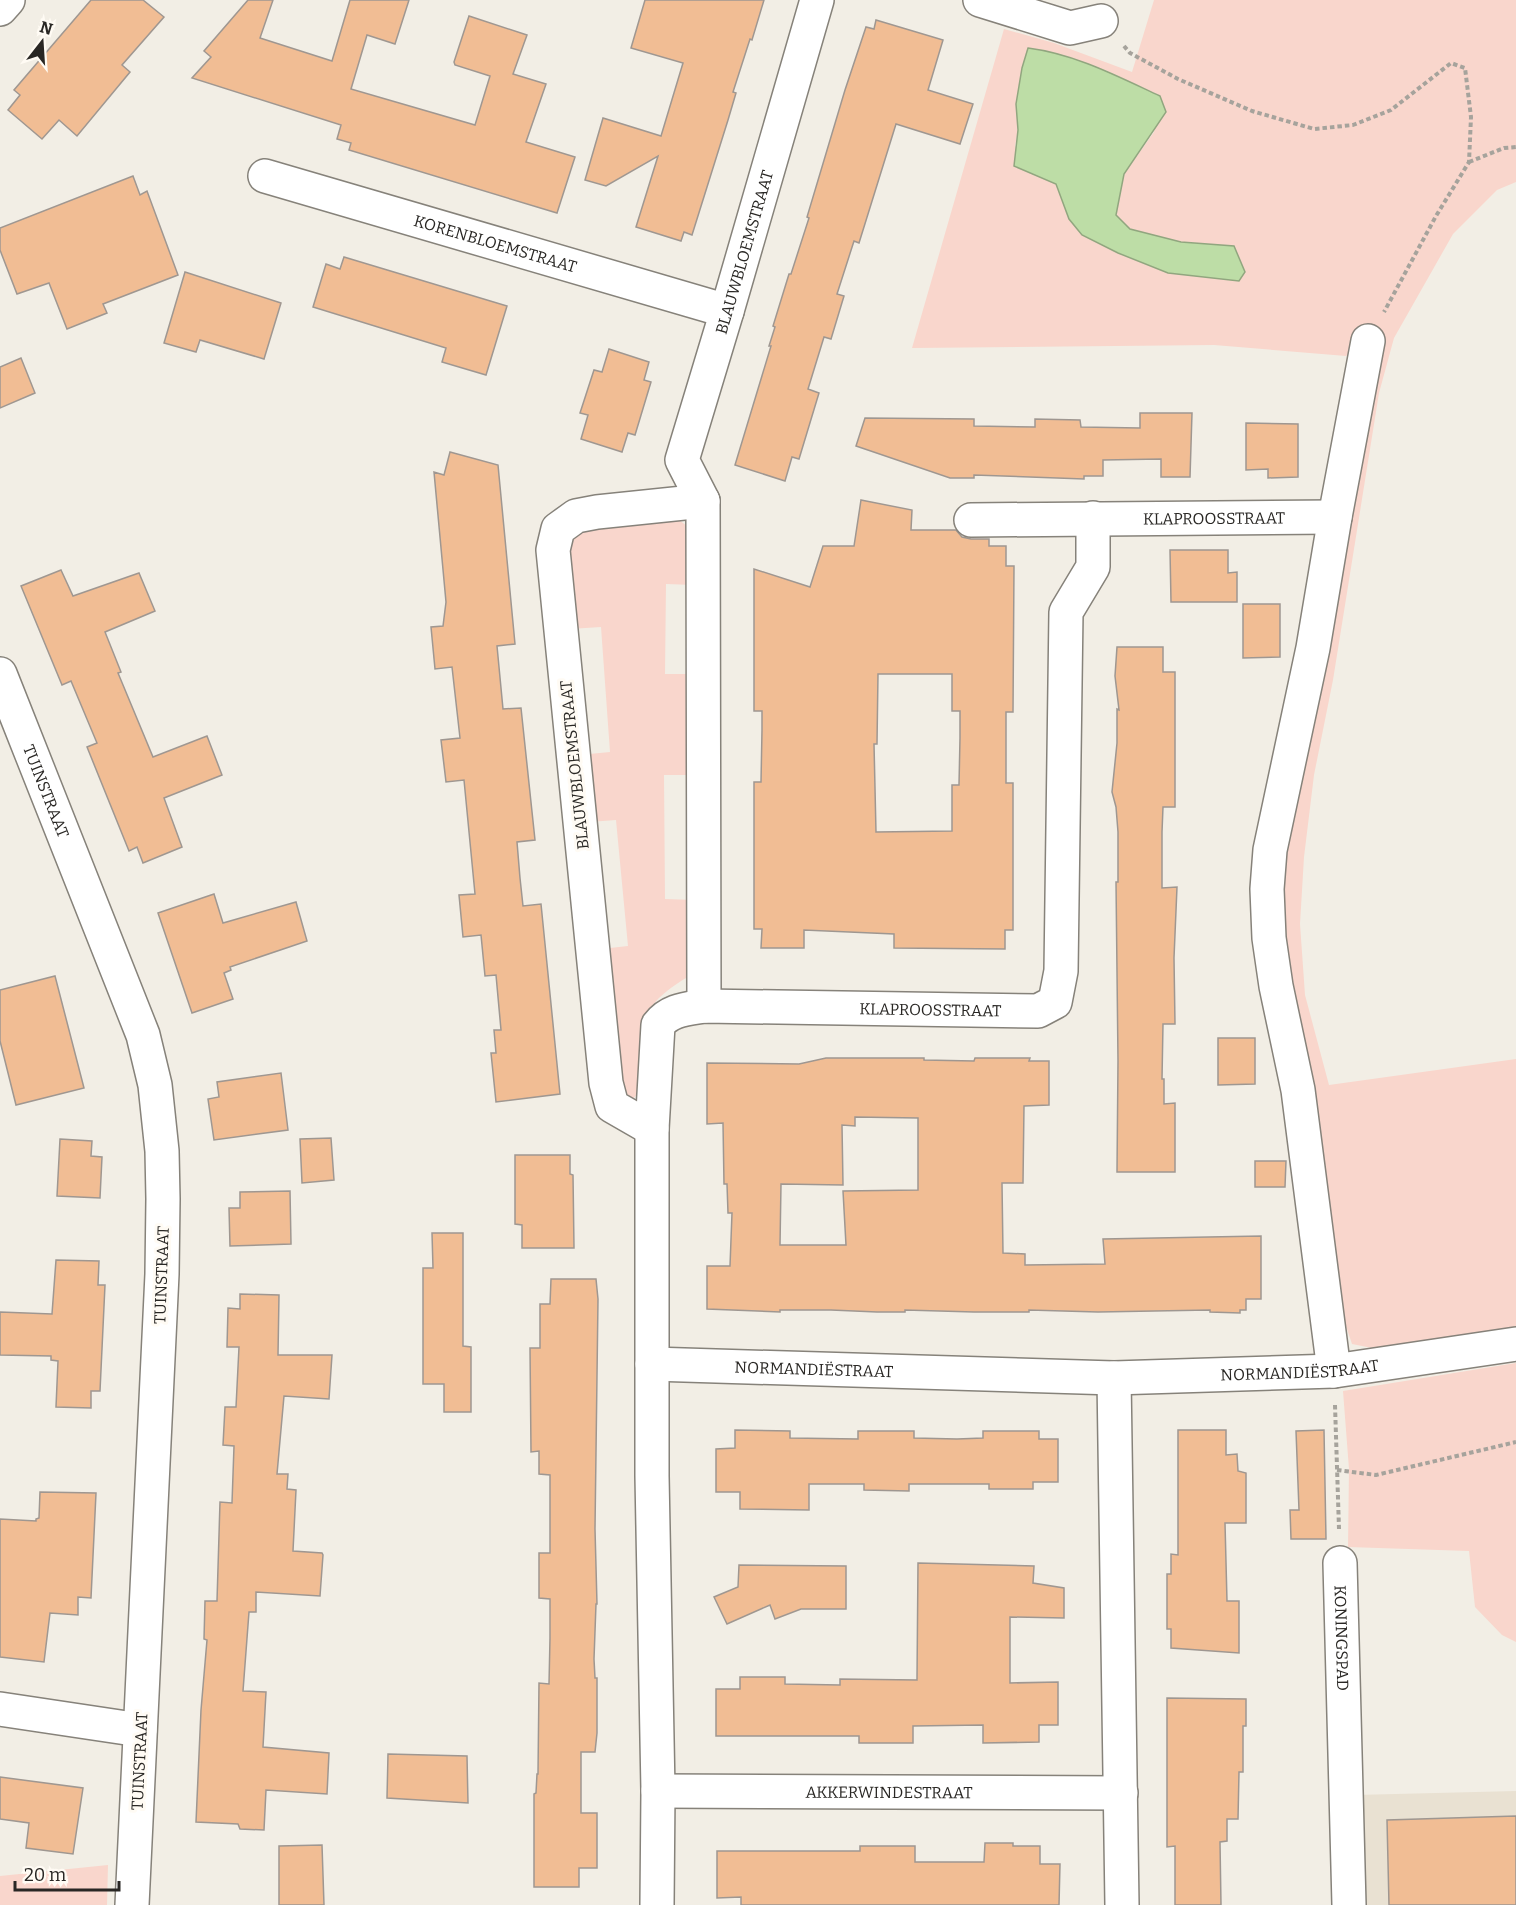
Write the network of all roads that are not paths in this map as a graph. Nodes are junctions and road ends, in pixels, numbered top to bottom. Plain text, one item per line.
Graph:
1 (8, 0) edge
2 (817, 0) edge
3 (980, 0) edge
4 (0, 9) edge
5 (1101, 21) road end
6 (264, 176) dead end
7 (727, 311) junction
8 (1368, 340) road end
9 (703, 501) junction
10 (1335, 517) junction
11 (1093, 518) junction
12 (971, 519) dead end
13 (1, 681) edge
14 (704, 1006) junction
15 (652, 1129) junction
16 (1516, 1344) edge
17 (652, 1364) junction
18 (1334, 1371) junction
19 (1113, 1378) junction
20 (1340, 1563) road end
21 (0, 1709) edge
22 (140, 1730) junction
23 (658, 1791) junction
24 (1121, 1793) junction
25 (132, 1905) edge
26 (657, 1905) edge
27 (1122, 1905) edge
28 (1349, 1905) edge

1 - 4 street
2 - 7 street, BLAUWBLOEMSTRAAT
3 - 5 street
6 - 7 street, KORENBLOEMSTRAAT
7 - 9 street, BLAUWBLOEMSTRAAT
8 - 10 street
9 - 14 street, BLAUWBLOEMSTRAAT
9 - 15 street, BLAUWBLOEMSTRAAT
10 - 11 street, KLAPROOSSTRAAT
10 - 18 street
11 - 12 street, KLAPROOSSTRAAT
11 - 14 street, KLAPROOSSTRAAT
13 - 22 street, TUINSTRAAT
14 - 15 street, KLAPROOSSTRAAT
15 - 17 street, KLAPROOSSTRAAT
16 - 18 street, NORMANDIËSTRAAT
17 - 19 street, NORMANDIËSTRAAT
17 - 23 street
18 - 19 street, NORMANDIËSTRAAT
19 - 24 street
20 - 28 street, KONINGSPAD
21 - 22 street
22 - 25 street, TUINSTRAAT
23 - 24 street, AKKERWINDESTRAAT
23 - 26 street
24 - 27 street

